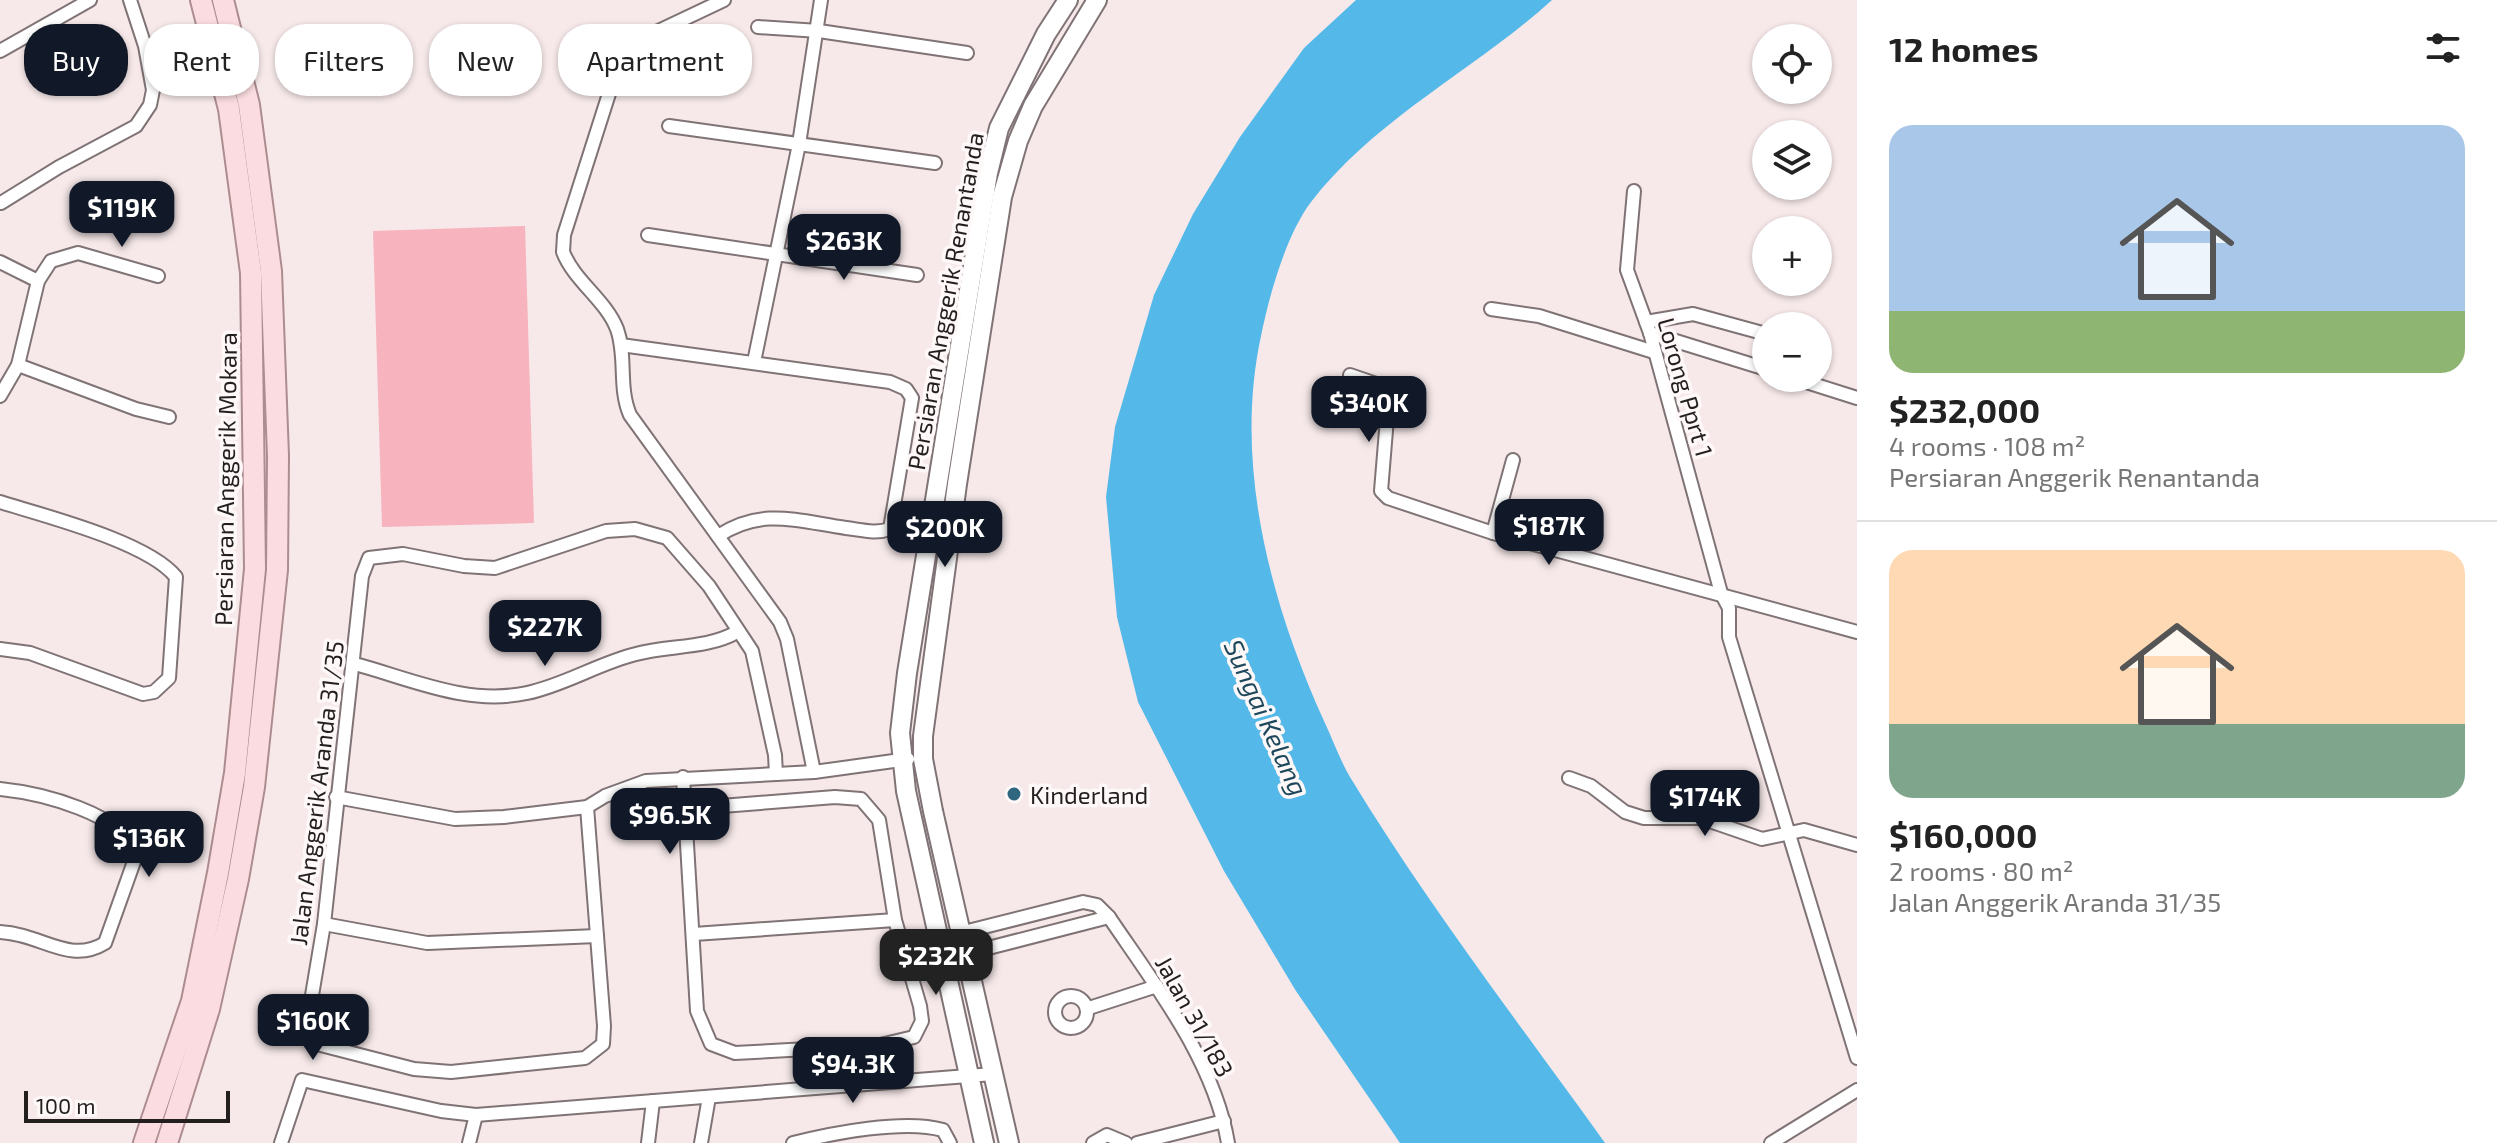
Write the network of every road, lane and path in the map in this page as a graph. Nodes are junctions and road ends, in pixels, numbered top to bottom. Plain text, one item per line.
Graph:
1 (90, 0) edge
2 (130, 0) edge
3 (201, 0) edge
4 (223, 0) edge
5 (724, 0) edge
6 (821, 0) edge
7 (1097, 0) edge
8 (1064, 3) edge
9 (758, 27) dead end
10 (819, 31) junction
11 (0, 51) edge
12 (967, 53) dead end
13 (669, 126) dead end
14 (799, 144) junction
15 (935, 163) dead end
16 (1634, 191) dead end
17 (1, 203) edge
18 (648, 235) dead end
19 (777, 253) junction
20 (0, 262) edge
21 (917, 275) dead end
22 (158, 276) dead end
23 (38, 281) junction
24 (1491, 309) dead end
25 (1648, 328) junction
26 (1752, 330) edge
27 (621, 345) junction
28 (1654, 352) junction
29 (754, 362) junction
30 (1752, 364) edge
31 (18, 365) junction
32 (1350, 375) dead end
33 (1832, 390) edge
34 (0, 396) edge
35 (1857, 398) edge
36 (169, 417) dead end
37 (1513, 460) dead end
38 (0, 502) edge
39 (1493, 533) junction
40 (718, 536) junction
41 (1721, 593) junction
42 (737, 632) junction
43 (1857, 632) edge
44 (0, 649) edge
45 (355, 664) junction
46 (923, 759) junction
47 (901, 760) junction
48 (814, 772) junction
49 (776, 774) junction
50 (683, 777) junction
51 (1569, 778) dead end
52 (0, 789) edge
53 (336, 797) junction
54 (587, 807) junction
55 (684, 809) junction
56 (1788, 831) junction
57 (1857, 845) edge
58 (1109, 917) junction
59 (895, 920) junction
60 (1011, 920) junction
61 (324, 924) junction
62 (0, 932) edge
63 (960, 933) junction
64 (694, 934) junction
65 (597, 936) junction
66 (1017, 941) junction
67 (965, 954) junction
68 (1157, 986) junction
69 (1089, 1008) dead end
70 (1857, 1058) edge
71 (993, 1074) junction
72 (969, 1077) junction
73 (1857, 1090) edge
74 (709, 1097) junction
75 (653, 1101) junction
76 (476, 1115) junction
77 (1224, 1121) junction
78 (144, 1143) edge
79 (167, 1143) edge
80 (281, 1143) edge
81 (469, 1143) edge
82 (648, 1143) edge
83 (701, 1143) edge
84 (793, 1143) edge
85 (950, 1143) edge
86 (984, 1143) edge
87 (1009, 1143) edge
88 (1093, 1143) edge
89 (1126, 1143) edge
90 (1137, 1143) edge
91 (1228, 1143) edge
92 (1771, 1143) edge

1 - 11 street
2 - 17 street
3 - 78 main road, Persiaran Anggerik Mokara
4 - 79 main road, Persiaran Anggerik Mokara
5 - 27 street
6 - 10 street
7 - 46 main road, Persiaran Anggerik Renantanda
8 - 47 main road, Persiaran Anggerik Renantanda
9 - 10 street
10 - 12 street
10 - 14 street
13 - 14 street
14 - 15 street
14 - 19 street
16 - 25 street, Lorong Pprt 1
18 - 19 street
19 - 21 street
19 - 29 street
20 - 23 street
22 - 23 street
23 - 31 street
24 - 28 street
25 - 26 street
25 - 28 street, Lorong Pprt 1
25 - 30 street
27 - 29 street
27 - 40 street
28 - 41 street, Lorong Pprt 1
29 - 40 street
31 - 34 street
31 - 36 street
32 - 39 street
33 - 35 street
37 - 39 street
38 - 44 street
39 - 41 street
40 - 48 street
41 - 43 street
41 - 56 street, Lorong Pprt 1
42 - 45 street
42 - 45 street, Jalan Anggerik Aranda 31/35
42 - 49 street
45 - 53 street, Jalan Anggerik Aranda 31/35
46 - 47 street
46 - 63 main road, Persiaran Anggerik Renantanda
47 - 48 street
47 - 72 main road, Persiaran Anggerik Renantanda
48 - 49 street
49 - 50 street
50 - 54 street
50 - 55 street
51 - 56 street
52 - 62 street
53 - 54 street
53 - 61 street, Jalan Anggerik Aranda 31/35
54 - 65 street, Jalan Anggerik Aranda 31/35
55 - 59 street
55 - 64 street
56 - 57 street
56 - 70 street, Lorong Pprt 1
58 - 60 street
58 - 66 street
58 - 68 street, Jalan 31/183
59 - 64 street
59 - 64 street
60 - 63 street
60 - 66 street
61 - 65 street
61 - 65 street, Jalan Anggerik Aranda 31/35
63 - 67 main road, Persiaran Anggerik Renantanda
66 - 67 street
67 - 71 main road, Persiaran Anggerik Renantanda
68 - 69 street
68 - 77 street, Jalan 31/183
71 - 72 street
71 - 87 main road, Persiaran Anggerik Renantanda
72 - 74 street
72 - 86 main road, Persiaran Anggerik Renantanda
73 - 92 street
74 - 75 street
74 - 83 street
75 - 76 street
75 - 82 street
76 - 80 street
76 - 81 street
77 - 90 street
77 - 91 street, Jalan 31/183
84 - 85 street
88 - 89 street

